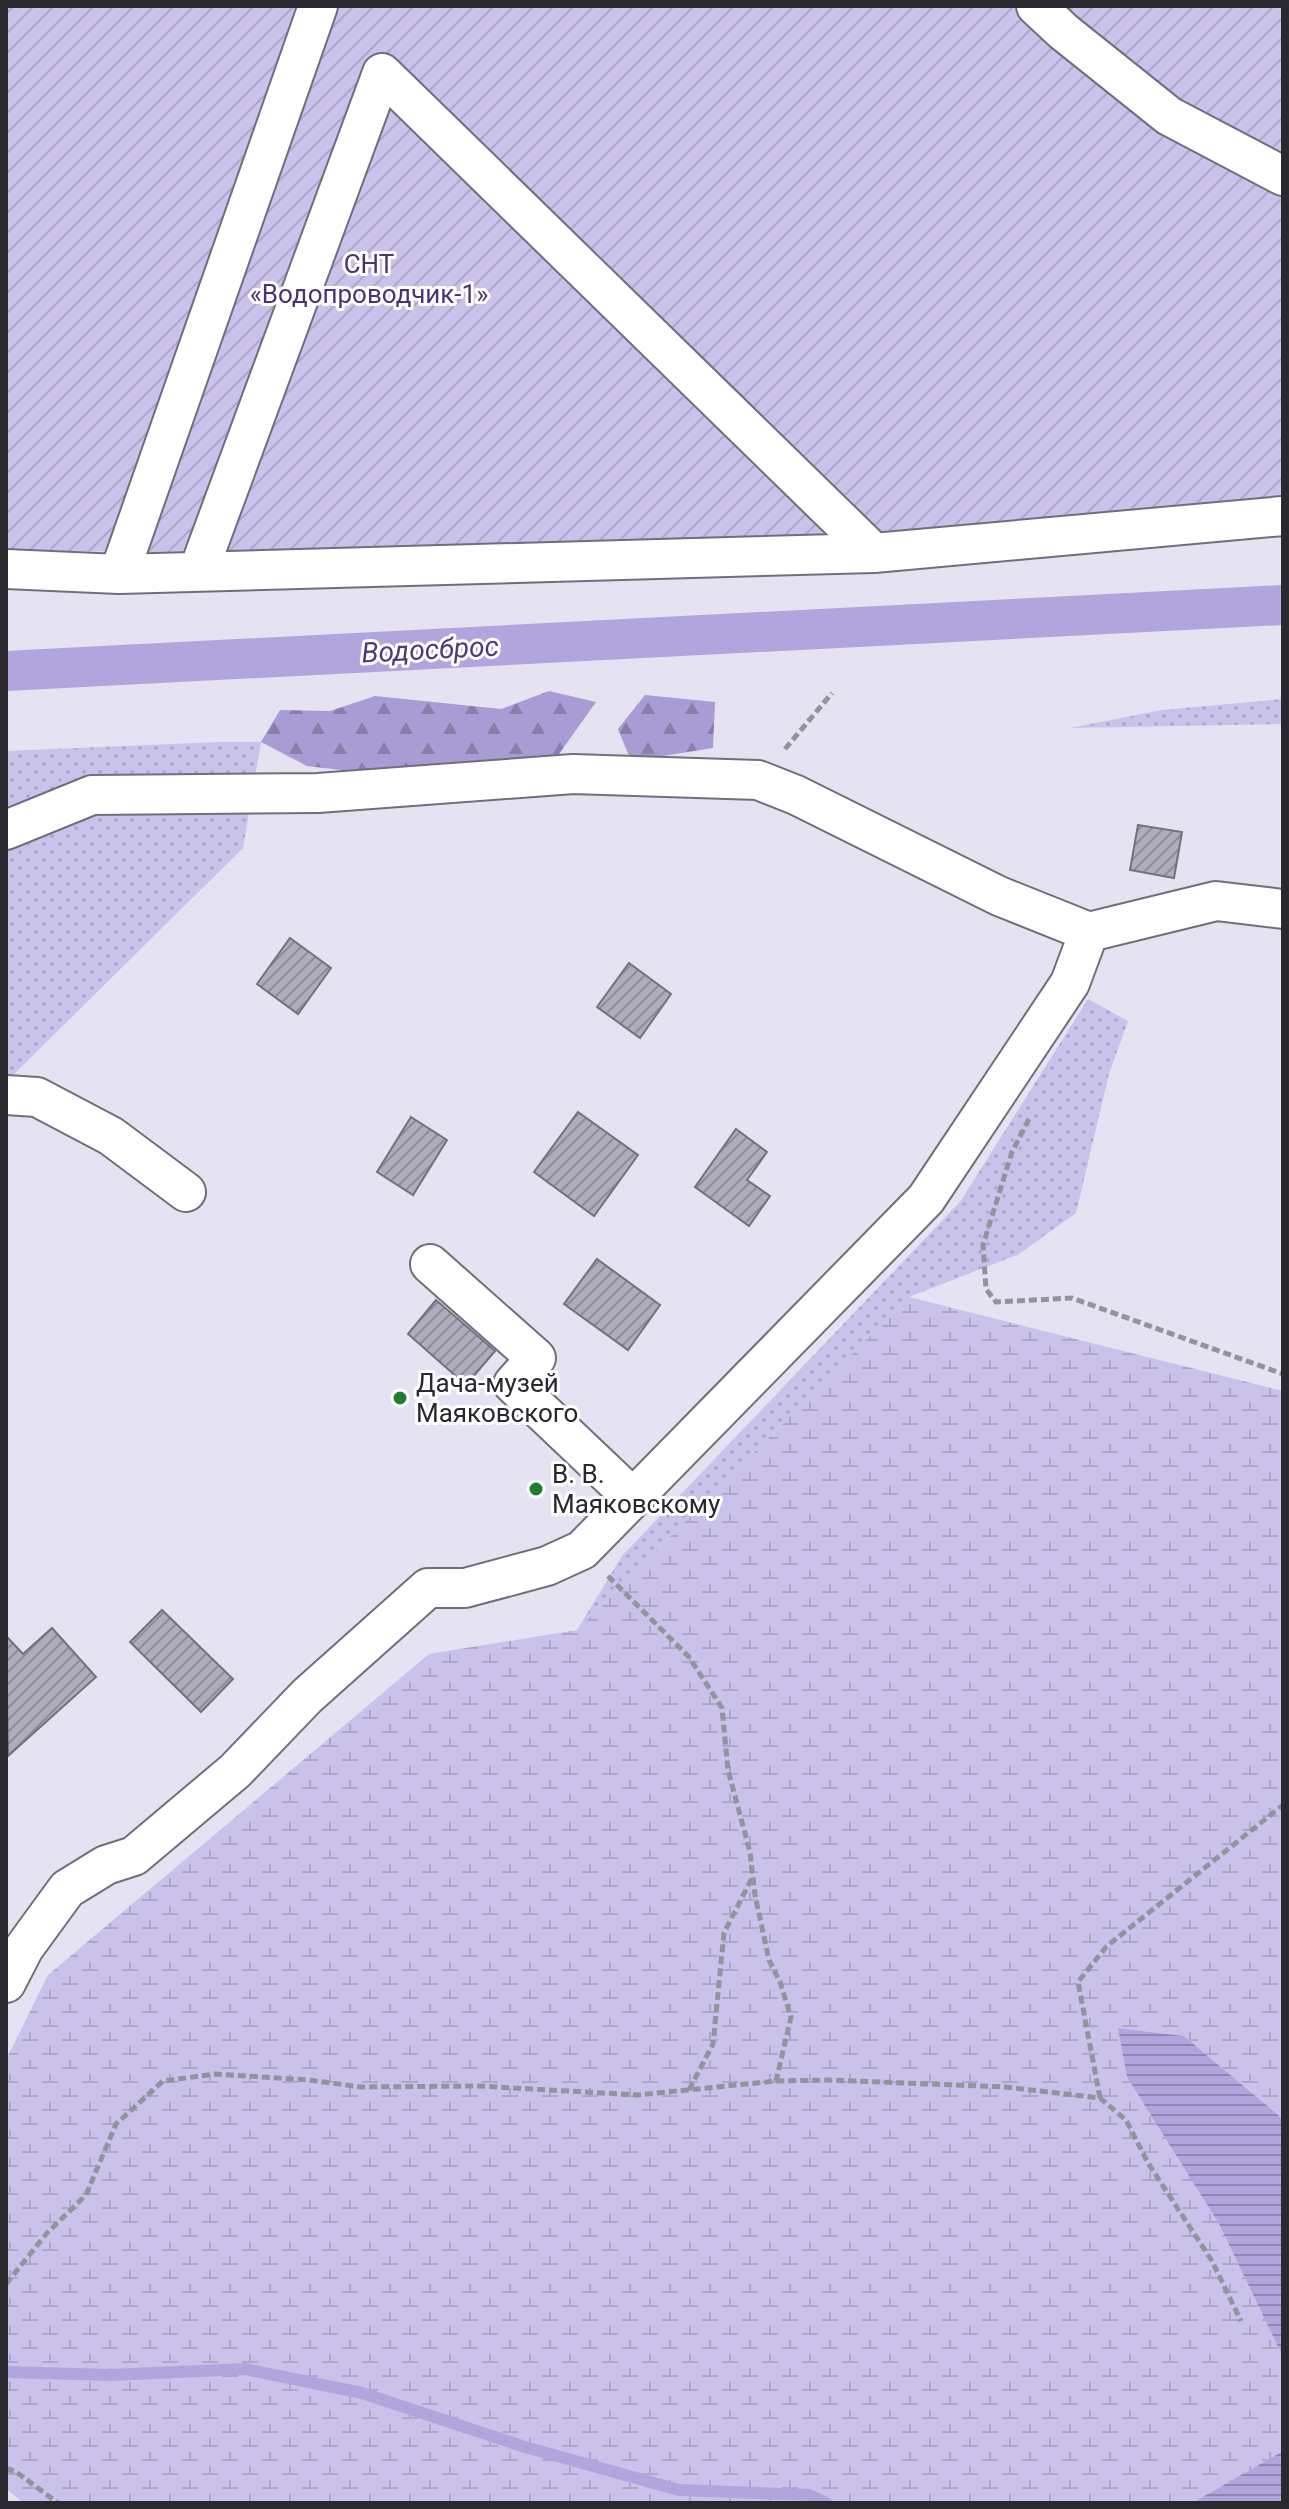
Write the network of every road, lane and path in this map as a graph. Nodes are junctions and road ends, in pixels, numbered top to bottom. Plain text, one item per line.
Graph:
1 (318, 6) edge
2 (1036, 6) edge
3 (1283, 176) edge
4 (1283, 516) edge
5 (874, 553) junction
6 (6, 569) edge
7 (198, 572) junction
8 (119, 574) junction
9 (832, 693) dead end
10 (758, 780) junction
11 (6, 830) edge
12 (1283, 909) edge
13 (1089, 932) junction
14 (6, 1095) edge
15 (1031, 1115) dead end
16 (186, 1192) dead end
17 (430, 1264) dead end
18 (1283, 1374) edge
19 (633, 1498) junction
20 (582, 1550) junction
21 (1283, 1805) edge
22 (752, 1877) junction
23 (6, 1983) edge
24 (776, 2081) junction
25 (689, 2090) junction
26 (1100, 2098) junction
27 (6, 2284) edge
28 (1241, 2321) dead end
29 (6, 2469) edge
30 (58, 2503) edge

1 - 8 lane
2 - 3 lane
4 - 5 lane
5 - 7 lane
5 - 7 lane
6 - 8 lane
7 - 8 lane
9 - 10 path
10 - 11 lane
10 - 13 lane
12 - 13 lane
13 - 19 lane
14 - 16 lane
15 - 18 path
17 - 19 lane
19 - 20 lane
20 - 22 path
20 - 23 lane
21 - 26 path
22 - 24 path
22 - 25 path
24 - 25 path
24 - 26 path
25 - 27 path
26 - 28 path
29 - 30 path

